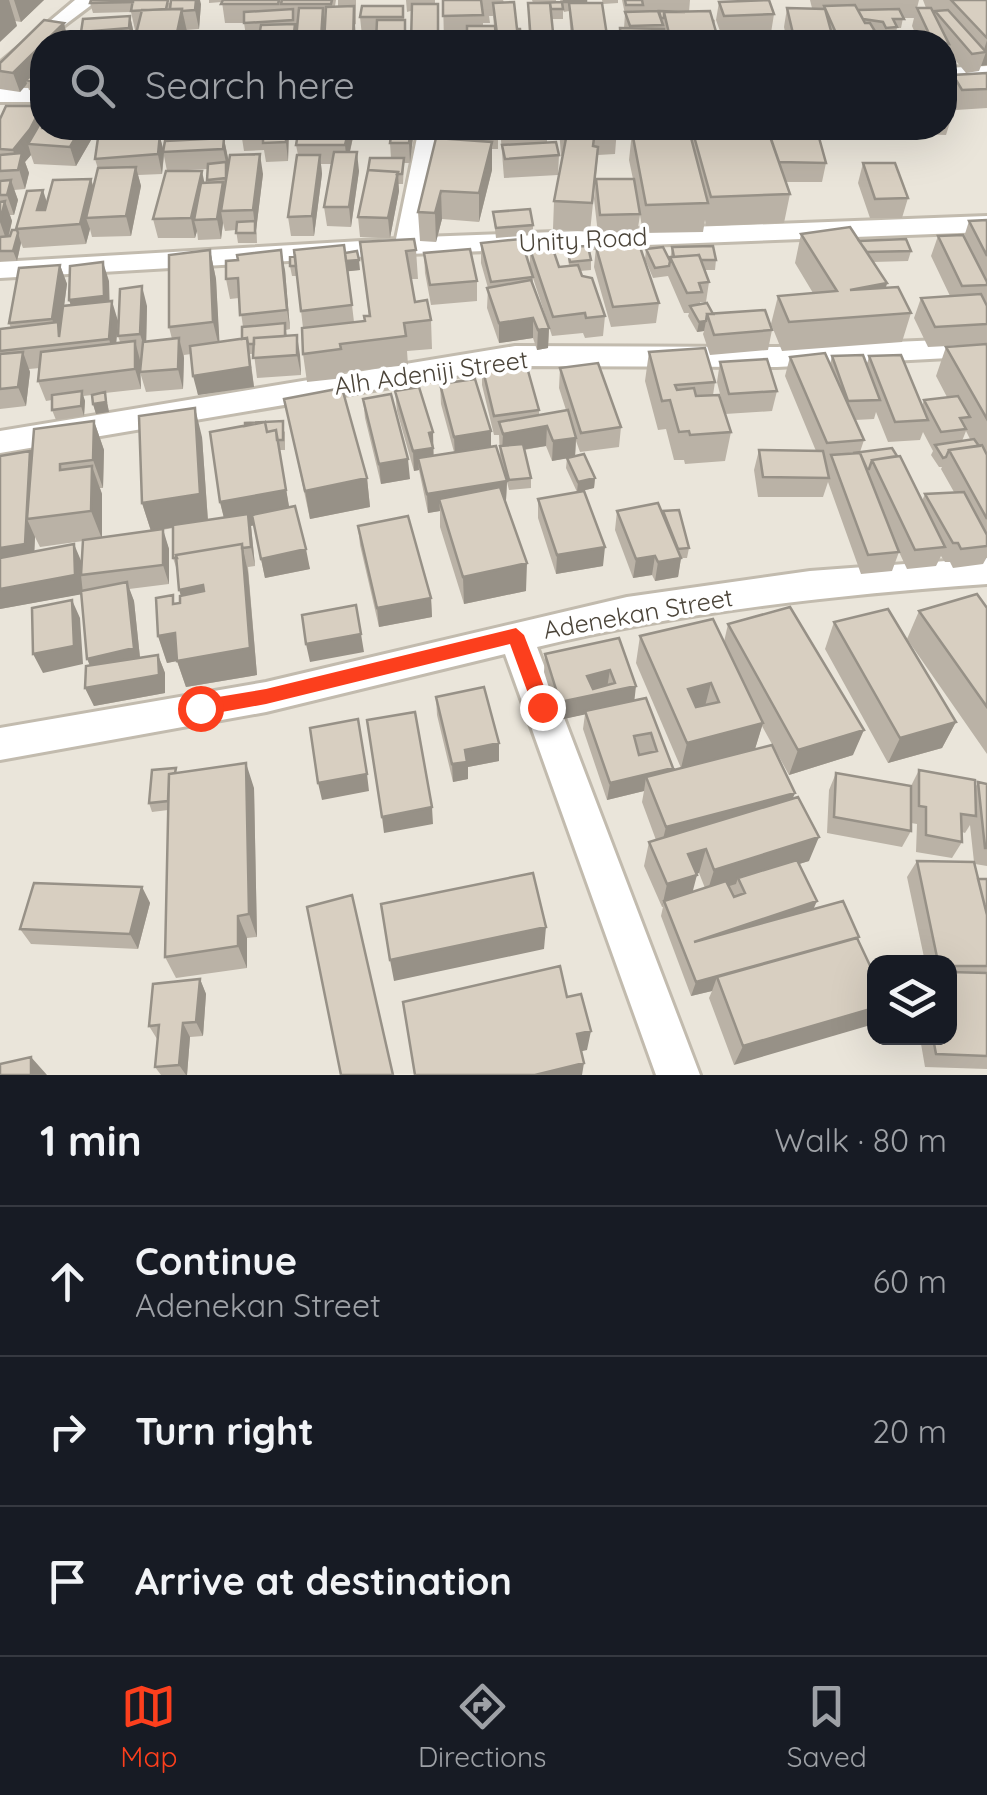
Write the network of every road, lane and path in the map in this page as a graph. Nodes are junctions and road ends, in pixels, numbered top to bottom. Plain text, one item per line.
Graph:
1 (88, 0) edge
2 (50, 30) edge
3 (30, 45) edge
4 (987, 73) edge
5 (957, 74) edge
6 (0, 76) edge
7 (0, 94) edge
8 (30, 95) edge
9 (428, 140) edge
10 (987, 224) edge
11 (408, 246) junction
12 (0, 270) edge
13 (987, 347) edge
14 (0, 442) edge
15 (987, 571) edge
16 (516, 635) junction
17 (0, 744) edge
18 (678, 1075) edge

1 - 2 street
3 - 6 street
4 - 5 street
7 - 8 street
9 - 11 street
10 - 11 street, Unity Road
11 - 12 street, Unity Road
13 - 14 street, Alh Adeniji Street
15 - 16 street, Adenekan Street
16 - 17 street, Adenekan Street
16 - 18 street

